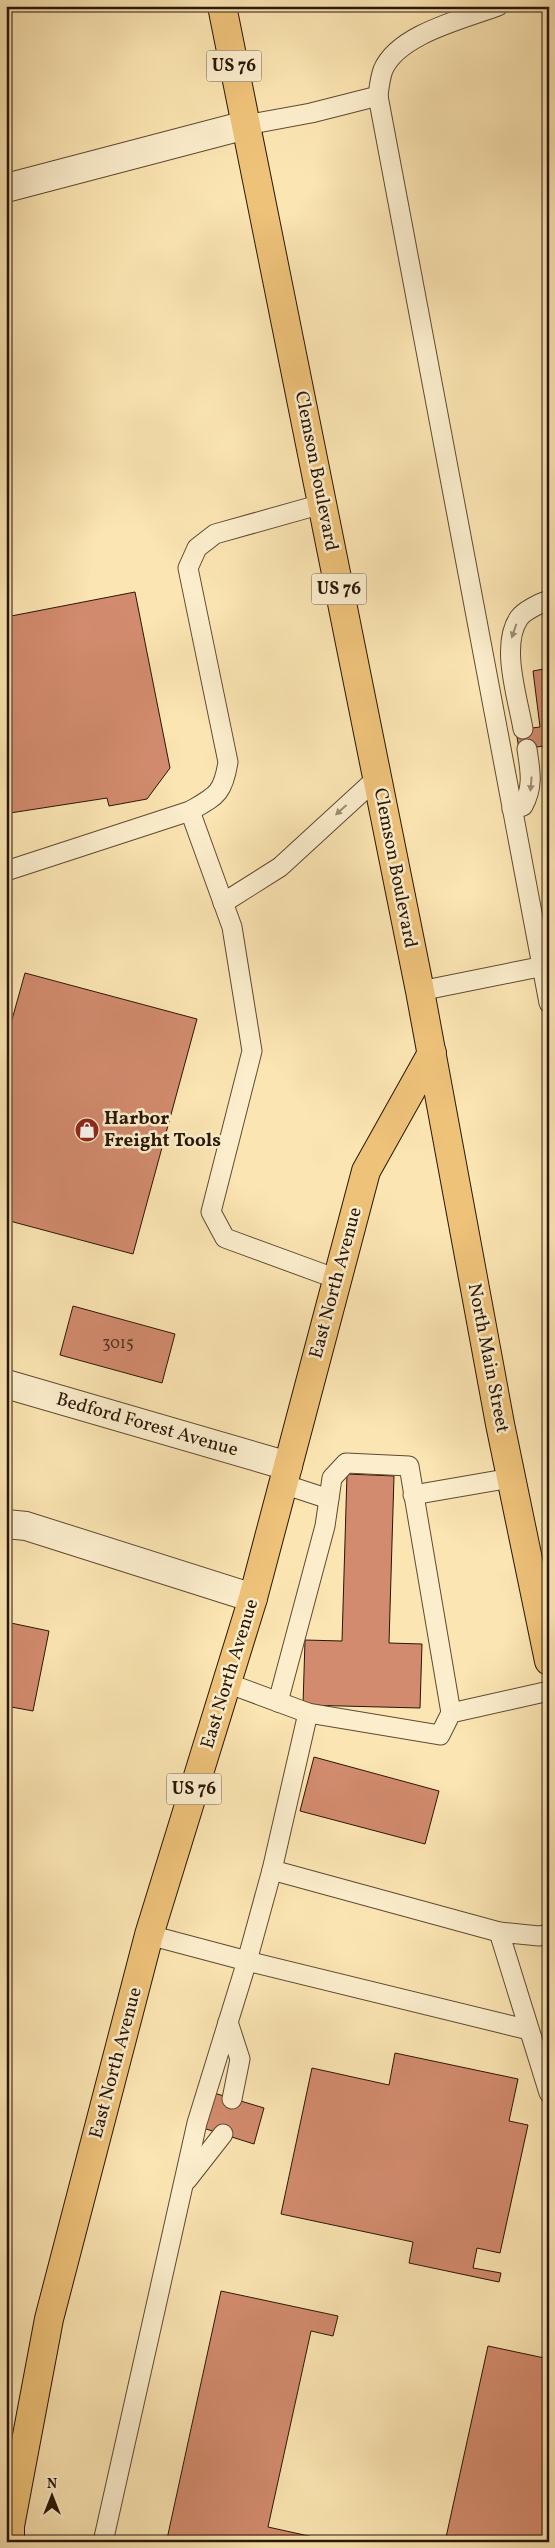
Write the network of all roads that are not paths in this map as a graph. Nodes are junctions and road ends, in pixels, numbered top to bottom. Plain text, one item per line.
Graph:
1 (222, 6) edge
2 (498, 6) edge
3 (378, 96) junction
4 (246, 125) junction
5 (6, 188) edge
6 (322, 504) junction
7 (549, 600) edge
8 (523, 729) dead end
9 (527, 748) dead end
10 (377, 778) junction
11 (512, 809) junction
12 (190, 811) junction
13 (6, 870) edge
14 (223, 903) junction
15 (545, 966) edge
16 (420, 991) junction
17 (549, 1003) edge
18 (432, 1053) junction
19 (337, 1279) junction
20 (6, 1384) edge
21 (285, 1475) junction
22 (511, 1478) junction
23 (413, 1495) junction
24 (329, 1500) junction
25 (6, 1524) edge
26 (542, 1591) edge
27 (253, 1598) junction
28 (549, 1661) edge
29 (227, 1683) junction
30 (549, 1691) edge
31 (278, 1702) junction
32 (308, 1713) junction
33 (451, 1713) junction
34 (272, 1870) junction
35 (499, 1932) junction
36 (549, 1934) edge
37 (149, 1935) junction
38 (247, 1960) junction
39 (228, 2022) junction
40 (529, 2030) junction
41 (549, 2094) edge
42 (232, 2099) dead end
43 (223, 2134) dead end
44 (183, 2185) junction
45 (10, 2542) edge
46 (103, 2542) edge

1 - 4 main road, Clemson Boulevard / US 76
2 - 3 lane
3 - 4 lane
3 - 11 lane
4 - 5 street
4 - 6 main road, Clemson Boulevard / US 76
6 - 10 main road, Clemson Boulevard / US 76
6 - 12 lane
7 -> 8 lane
9 -> 11 lane
10 -> 14 lane
10 - 16 main road, Clemson Boulevard / US 76
11 - 15 lane
12 - 13 lane
12 - 14 lane
14 - 19 lane
15 - 16 lane
15 - 17 lane
16 - 18 main road, Clemson Boulevard / US 76
18 - 19 main road, East North Avenue / US 76
18 - 22 main road, North Main Street
19 - 21 main road, East North Avenue / US 76
20 - 21 street, Bedford Forest Avenue
21 - 24 lane
21 - 27 main road, East North Avenue / US 76
22 - 23 lane
22 - 26 main road, North Main Street
23 - 24 lane
23 - 33 lane
24 - 31 lane
25 - 27 street
26 - 28 main road, North Main Street
27 - 29 main road, East North Avenue / US 76
29 - 31 lane
29 - 37 main road, East North Avenue / US 76
30 - 33 lane
31 - 32 lane
32 - 33 lane
32 - 34 lane
34 - 35 lane
34 - 38 lane
35 - 36 lane
35 - 40 lane
37 - 38 lane
37 - 45 main road, East North Avenue / US 76
38 - 39 lane
38 - 40 lane
39 - 42 lane
39 - 44 lane
40 - 41 lane
43 - 44 lane
44 - 46 lane

